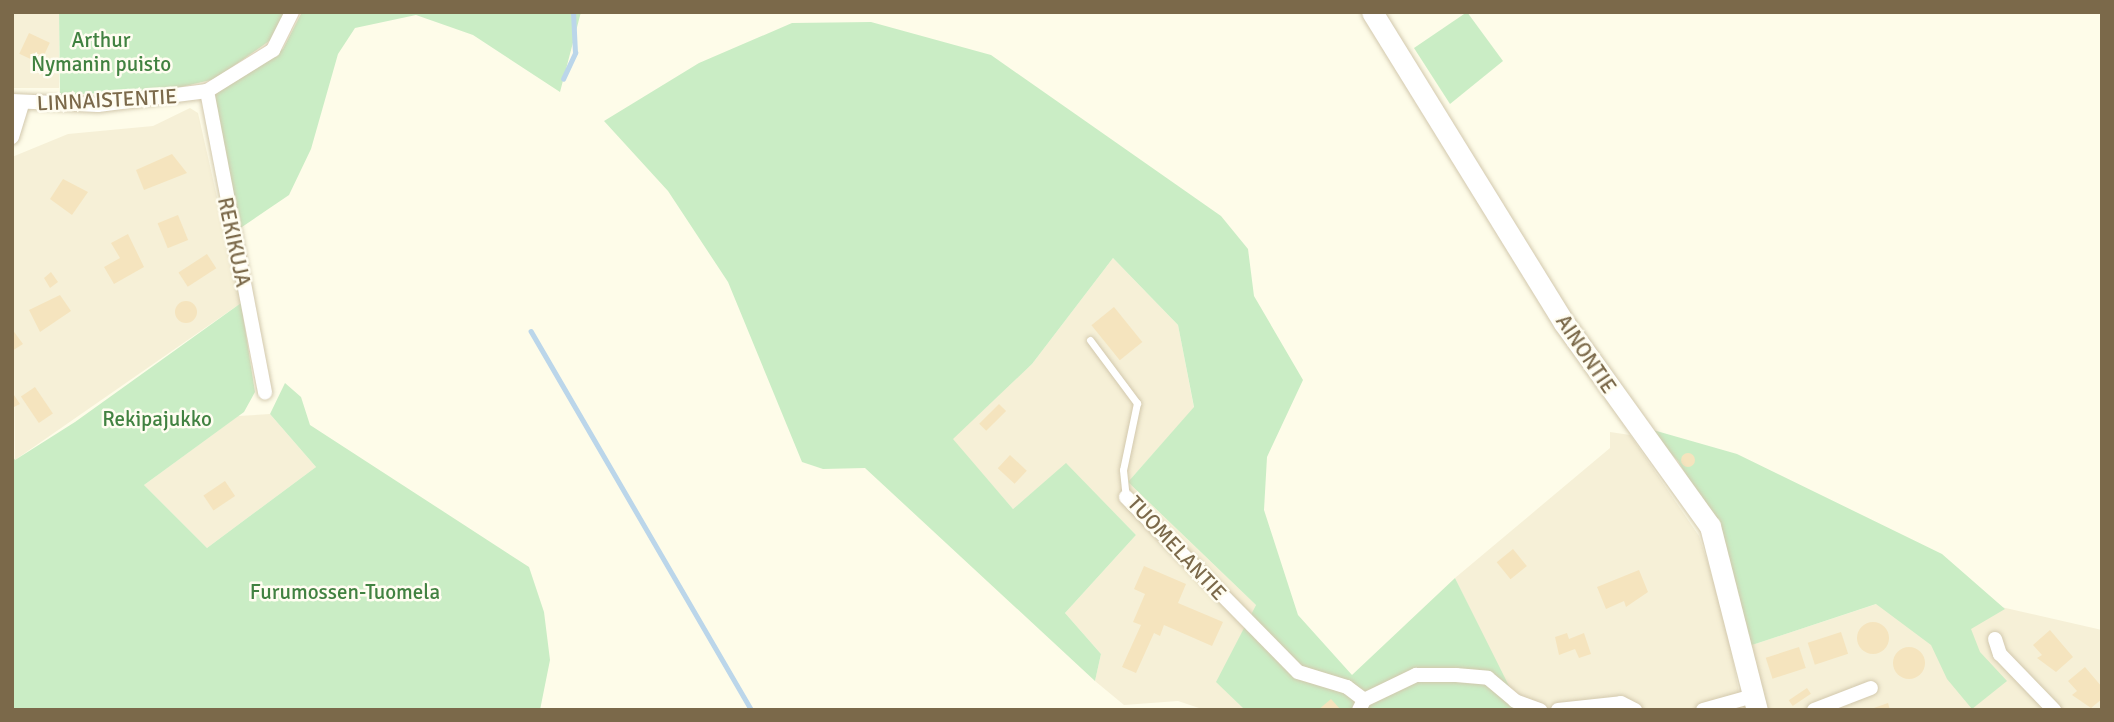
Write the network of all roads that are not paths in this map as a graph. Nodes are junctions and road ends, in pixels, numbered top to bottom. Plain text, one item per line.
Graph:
1 (292, 12) edge
2 (1372, 12) edge
3 (207, 91) junction
4 (17, 103) edge
5 (12, 136) edge
6 (1090, 340) dead end
7 (265, 392) dead end
8 (1126, 497) joint
9 (1995, 639) dead end
10 (1871, 688) dead end
11 (1755, 703) edge
12 (1361, 705) edge
13 (1610, 707) edge
14 (1540, 710) edge
15 (1558, 710) edge
16 (1635, 710) edge
17 (1703, 710) edge
18 (1814, 710) edge
19 (2054, 710) edge

1 - 3 street, LINNAISTENTIE
2 - 11 street, AINONTIE
3 - 4 street, LINNAISTENTIE
3 - 7 street, REKIKUJA
4 - 5 street
6 - 8 lane, TUOMELANTIE
8 - 12 street, TUOMELANTIE
9 - 19 street
10 - 18 street
11 - 17 street
12 - 14 street
13 - 15 street
13 - 16 street

